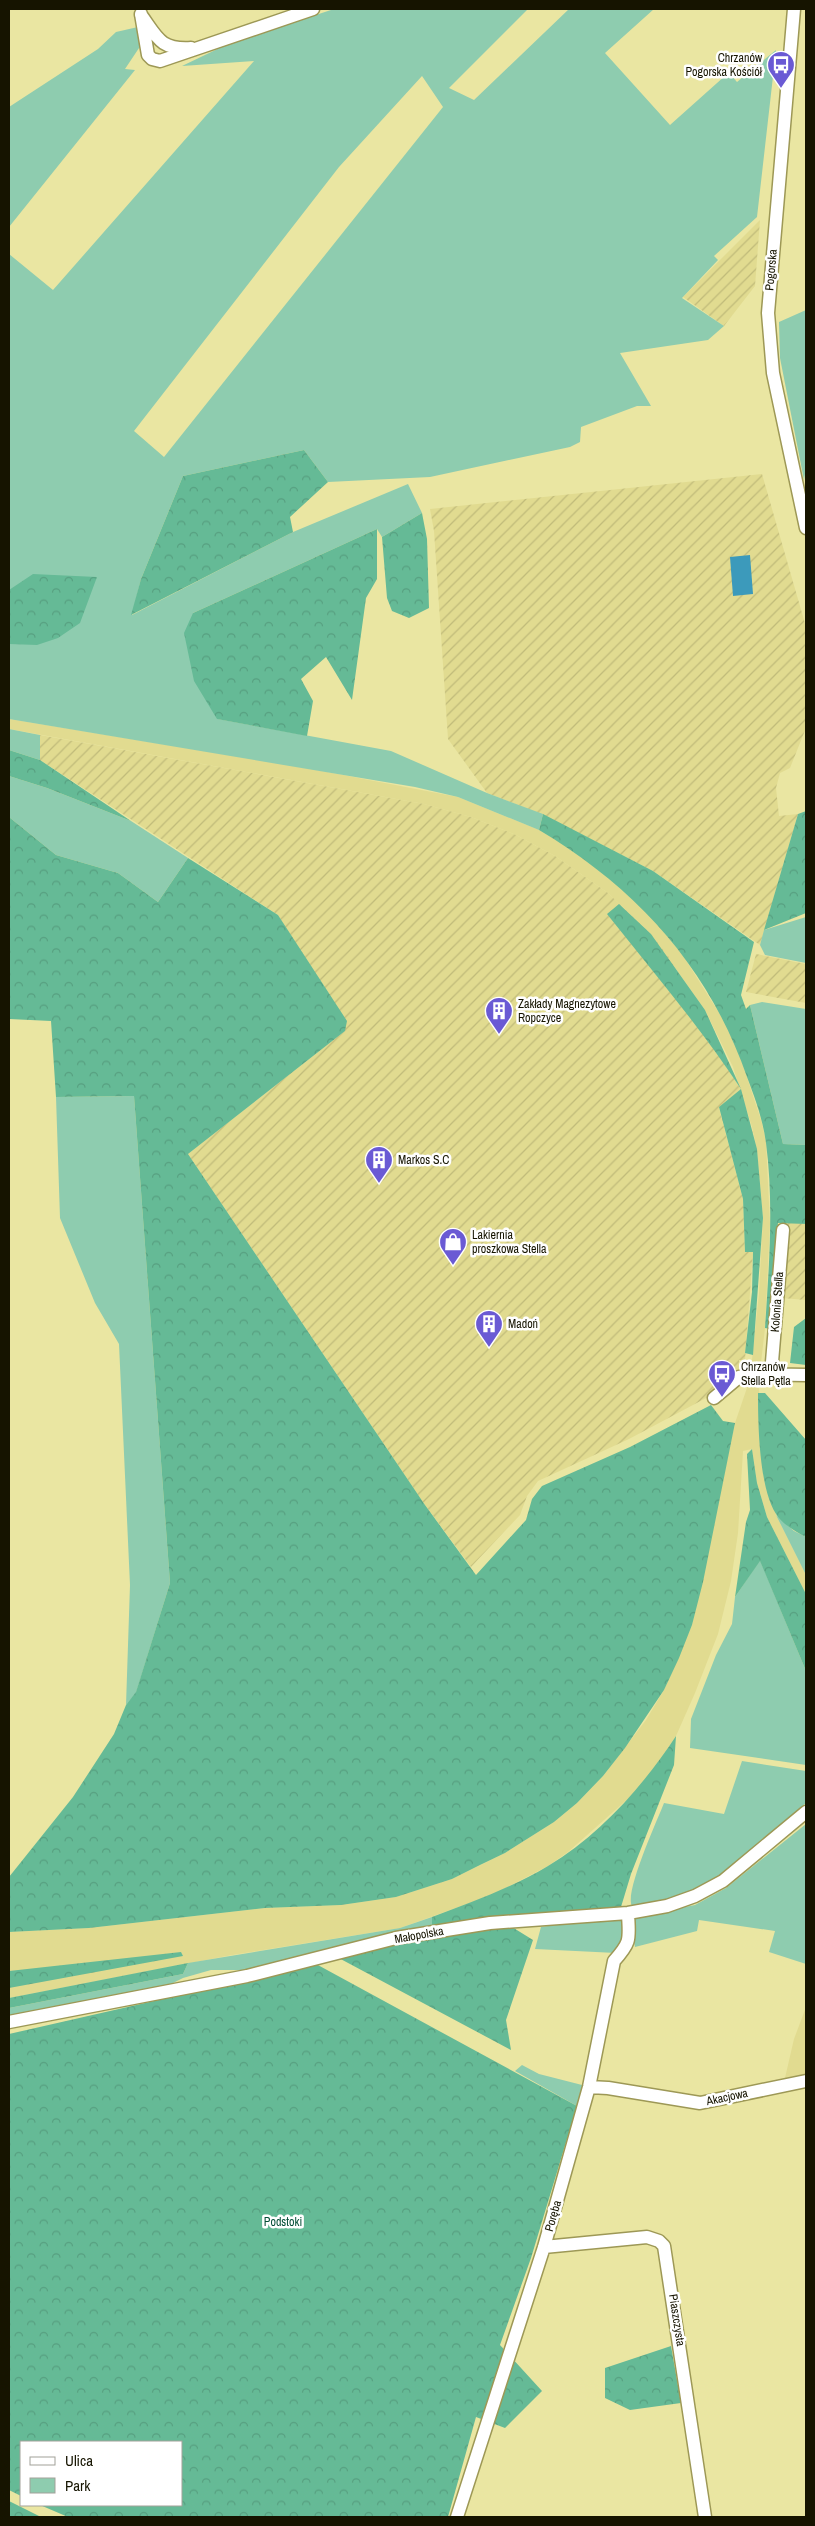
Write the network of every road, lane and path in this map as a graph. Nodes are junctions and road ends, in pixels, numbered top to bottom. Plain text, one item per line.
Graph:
1 (313, 9) edge
2 (794, 9) edge
3 (140, 12) edge
4 (196, 47) junction
5 (806, 528) edge
6 (782, 1230) dead end
7 (771, 1374) junction
8 (806, 1376) edge
9 (714, 1398) dead end
10 (806, 1812) edge
11 (628, 1913) junction
12 (9, 2022) edge
13 (806, 2081) edge
14 (589, 2087) junction
15 (544, 2247) junction
16 (457, 2517) edge
17 (705, 2517) edge

1 - 4 street
2 - 5 street, Pogorska
3 - 4 street
3 - 4 street
6 - 7 street, Kolonia Stella
7 - 8 street
7 - 9 street
10 - 11 street, Małopolska
11 - 12 street, Małopolska
11 - 14 street, Poręba
13 - 14 street, Akacjowa
14 - 15 street, Poręba
15 - 16 street, Poręba
15 - 17 street, Piaszczysta

